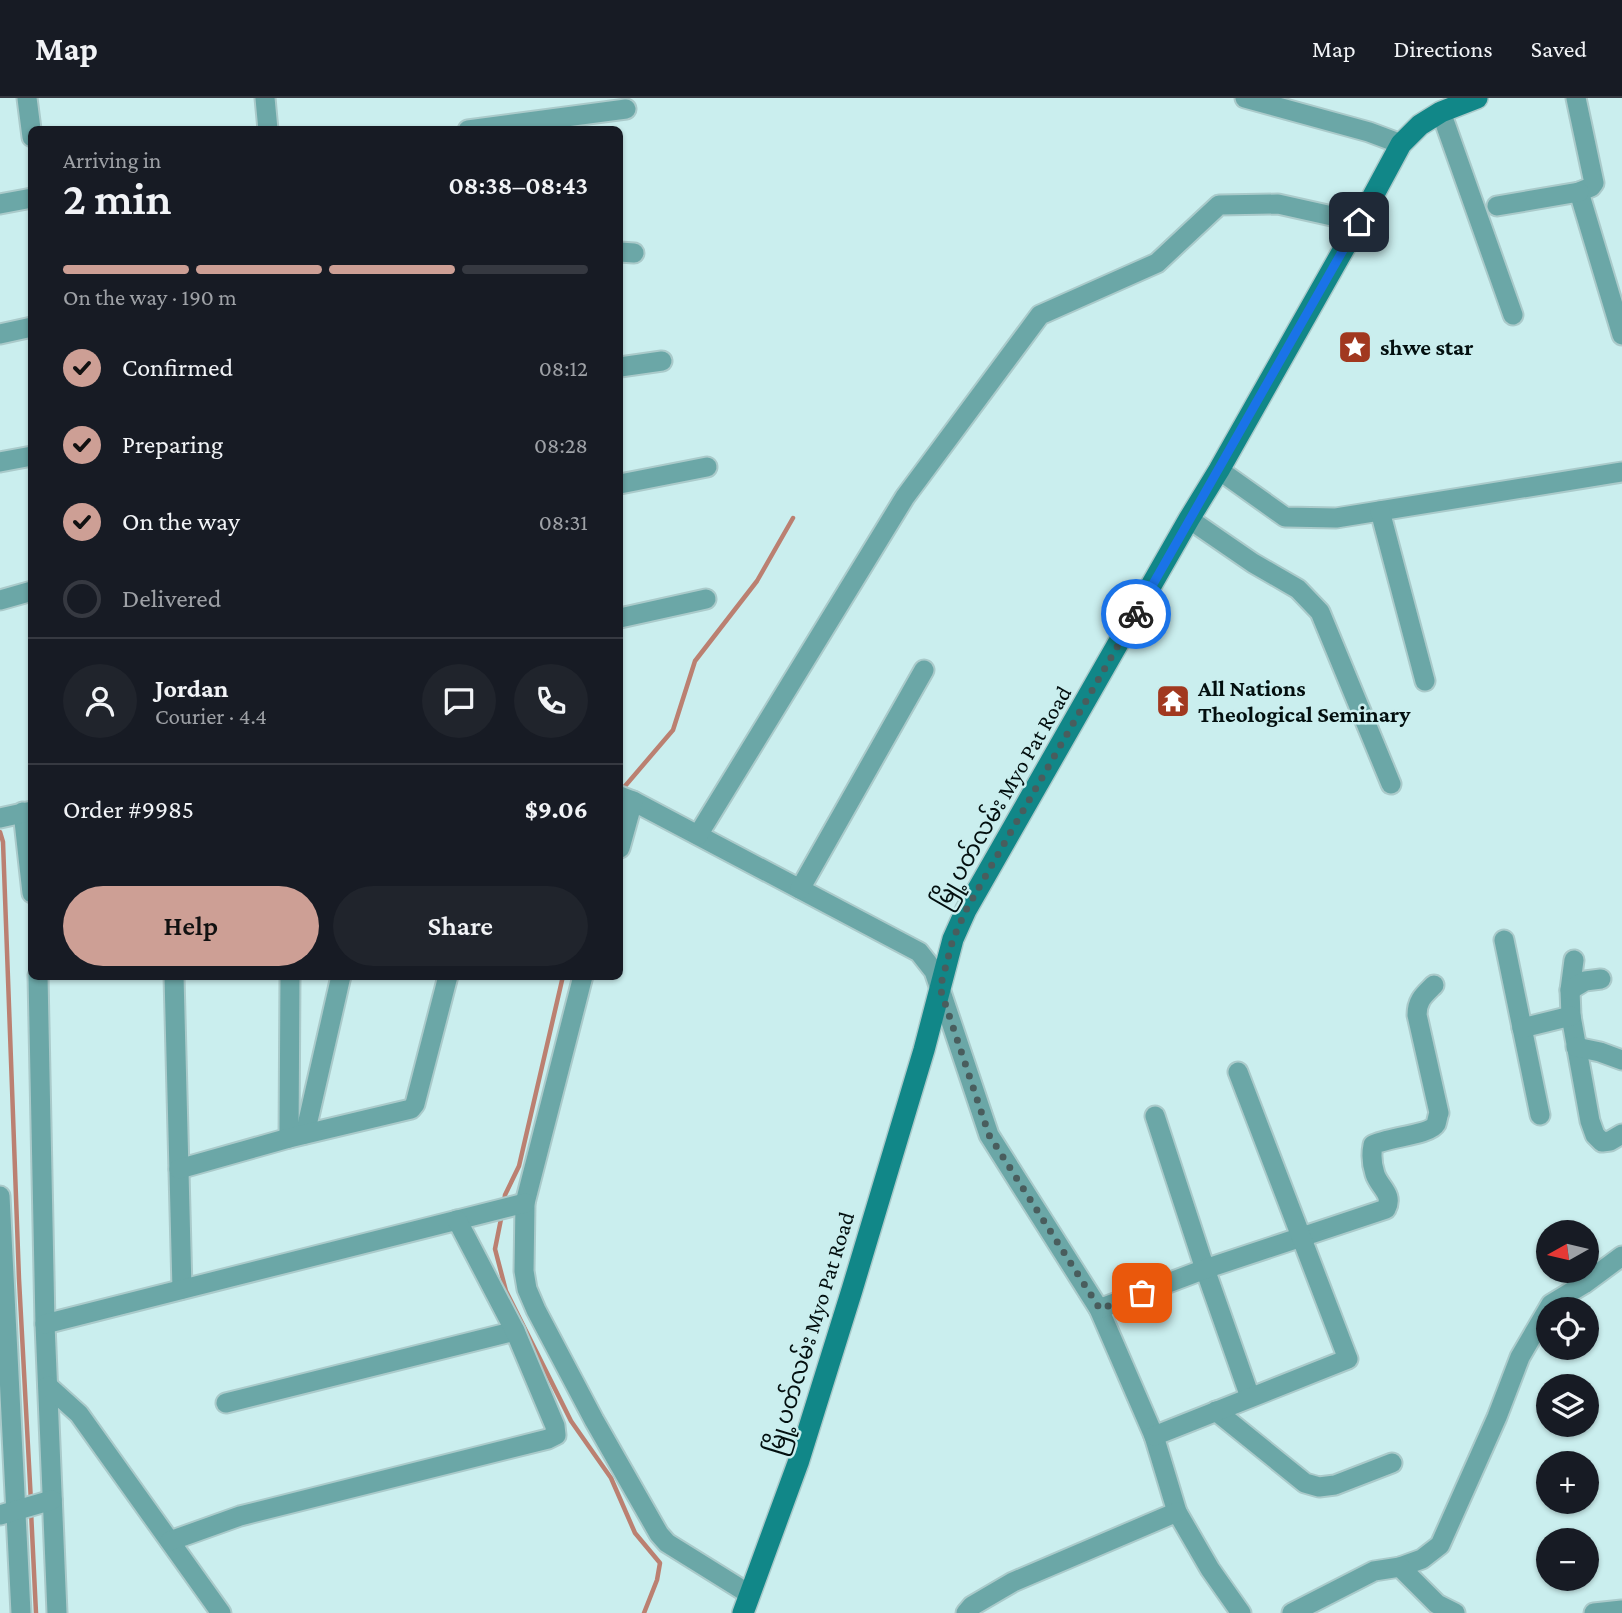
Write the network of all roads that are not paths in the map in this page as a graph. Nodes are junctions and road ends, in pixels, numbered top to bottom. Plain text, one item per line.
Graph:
1 (27, 98) edge
2 (265, 98) edge
3 (1245, 98) edge
4 (1477, 98) edge
5 (1576, 98) edge
6 (626, 110) dead end
7 (1441, 112) junction
8 (31, 126) edge
9 (268, 126) edge
10 (500, 126) edge
11 (1401, 144) junction
12 (1579, 192) junction
13 (28, 199) edge
14 (0, 204) edge
15 (1497, 206) dead end
16 (1359, 222) junction
17 (1513, 315) dead end
18 (28, 328) edge
19 (0, 334) edge
20 (1622, 335) edge
21 (662, 361) dead end
22 (623, 367) edge
23 (28, 457) edge
24 (0, 462) edge
25 (707, 467) dead end
26 (1219, 470) junction
27 (1622, 472) edge
28 (623, 483) edge
29 (1380, 511) junction
30 (1189, 519) junction
31 (28, 592) edge
32 (706, 599) dead end
33 (0, 600) edge
34 (623, 617) edge
35 (924, 670) dead end
36 (1425, 681) dead end
37 (1391, 784) dead end
38 (626, 798) edge
39 (27, 811) edge
40 (0, 818) edge
41 (623, 823) edge
42 (698, 835) junction
43 (800, 889) junction
44 (1504, 940) dead end
45 (1574, 960) dead end
46 (1601, 979) dead end
47 (38, 980) edge
48 (174, 980) edge
49 (290, 980) edge
50 (340, 980) edge
51 (447, 980) edge
52 (582, 980) edge
53 (1434, 985) dead end
54 (940, 988) junction
55 (1570, 990) junction
56 (1571, 1016) junction
57 (1522, 1028) junction
58 (1576, 1047) junction
59 (1622, 1060) edge
60 (1238, 1072) dead end
61 (1540, 1115) dead end
62 (1154, 1116) dead end
63 (1622, 1134) edge
64 (297, 1136) junction
65 (179, 1169) junction
66 (0, 1196) edge
67 (525, 1203) junction
68 (0, 1205) edge
69 (457, 1220) junction
70 (1302, 1236) junction
71 (1622, 1256) edge
72 (1205, 1269) junction
73 (2, 1282) edge
74 (183, 1289) junction
75 (1100, 1309) junction
76 (45, 1324) junction
77 (515, 1332) junction
78 (48, 1386) junction
79 (1250, 1398) junction
80 (226, 1402) dead end
81 (5, 1408) edge
82 (1216, 1411) junction
83 (1154, 1436) junction
84 (1392, 1463) dead end
85 (52, 1500) junction
86 (8, 1512) edge
87 (1177, 1512) junction
88 (170, 1541) junction
89 (1400, 1567) junction
90 (746, 1603) edge
91 (1439, 1608) edge
92 (1622, 1610) edge
93 (21, 1613) edge
94 (57, 1613) edge
95 (221, 1613) edge
96 (966, 1613) edge
97 (1241, 1613) edge
98 (1292, 1613) edge
99 (1455, 1613) edge
100 (1594, 1613) edge

1 - 8 street
2 - 9 street
3 - 11 street
4 - 7 main road, မြို့ပတ်လမ်း Myo Pat Road
5 - 12 street
6 - 10 street
7 - 11 main road, မြို့ပတ်လမ်း Myo Pat Road
7 - 17 street
11 - 16 main road, မြို့ပတ်လမ်း Myo Pat Road
12 - 15 street
12 - 20 street
13 - 14 street
16 - 26 main road, မြို့ပတ်လမ်း Myo Pat Road
16 - 42 street
18 - 19 street
21 - 22 street
23 - 24 street
25 - 28 street
26 - 29 street
26 - 30 main road, မြို့ပတ်လမ်း Myo Pat Road
27 - 29 street
29 - 36 street
30 - 37 street
30 - 54 main road, မြို့ပတ်လမ်း Myo Pat Road
31 - 33 street
32 - 34 street
35 - 43 street
38 - 41 street
38 - 42 street
39 - 40 street
42 - 43 street
43 - 54 street
44 - 57 street
45 - 55 street
46 - 55 street
47 - 76 street
48 - 65 street
49 - 64 street
50 - 64 street
51 - 64 street
52 - 67 street
53 - 70 street
54 - 75 street
54 - 90 main road, မြို့ပတ်လမ်း Myo Pat Road
55 - 56 street
56 - 57 street
56 - 58 street
57 - 61 street
58 - 59 street
58 - 63 street
60 - 70 street
62 - 72 street
64 - 65 street
65 - 74 street
66 - 68 street
67 - 69 street
67 - 90 street
68 - 73 street
69 - 74 street
69 - 77 street
70 - 72 street
70 - 79 street
71 - 89 street
72 - 75 street
72 - 79 street
73 - 81 street
74 - 76 street
75 - 83 street
76 - 78 street
77 - 80 street
77 - 88 street
78 - 85 street
78 - 88 street
79 - 82 street
81 - 86 street
82 - 83 street
82 - 84 street
83 - 87 street
85 - 86 street
85 - 94 street
86 - 93 street
87 - 96 street
87 - 97 street
88 - 95 street
89 - 91 street
89 - 98 street
91 - 99 street
92 - 100 street

